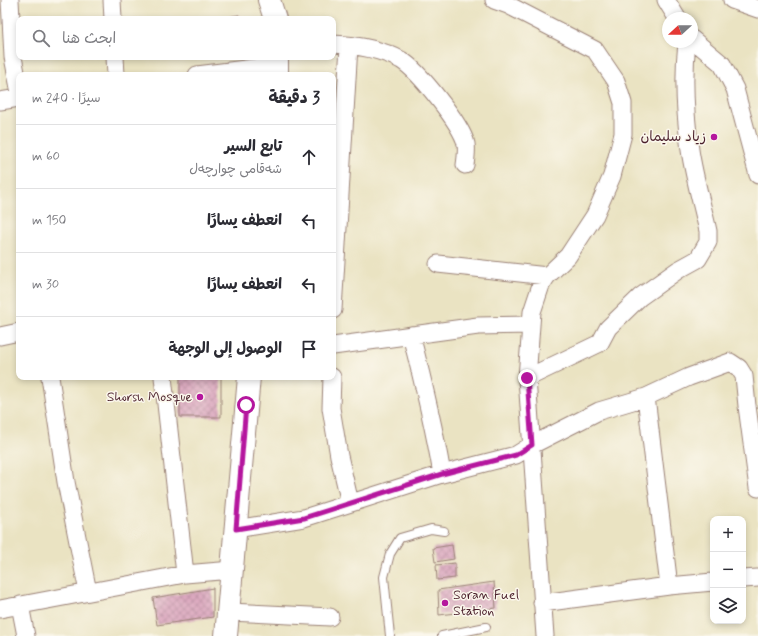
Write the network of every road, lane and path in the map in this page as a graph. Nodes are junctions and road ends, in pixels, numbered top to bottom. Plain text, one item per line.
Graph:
1 (10, 0) edge
2 (112, 0) edge
3 (269, 0) edge
4 (494, 0) edge
5 (666, 0) edge
6 (732, 0) edge
7 (758, 9) edge
8 (673, 12) edge
9 (113, 16) edge
10 (274, 16) edge
11 (698, 44) edge
12 (341, 45) edge
13 (686, 48) edge
14 (115, 60) edge
15 (277, 66) edge
16 (16, 72) edge
17 (116, 72) edge
18 (224, 72) edge
19 (16, 98) edge
20 (0, 101) edge
21 (466, 165) dead end
22 (758, 175) edge
23 (336, 211) edge
24 (438, 264) dead end
25 (546, 276) junction
26 (530, 325) junction
27 (16, 333) edge
28 (410, 335) junction
29 (0, 336) edge
30 (336, 346) edge
31 (527, 378) junction
32 (50, 380) edge
33 (163, 380) edge
34 (249, 380) edge
35 (332, 380) edge
36 (646, 397) junction
37 (532, 445) junction
38 (442, 474) junction
39 (758, 488) edge
40 (350, 503) junction
41 (236, 529) junction
42 (444, 531) dead end
43 (232, 570) junction
44 (185, 574) junction
45 (758, 578) edge
46 (746, 579) edge
47 (710, 582) edge
48 (669, 586) junction
49 (88, 592) junction
50 (542, 603) junction
51 (20, 605) junction
52 (0, 608) edge
53 (229, 612) junction
54 (330, 617) dead end
55 (486, 627) dead end
56 (26, 636) edge
57 (226, 636) edge
58 (390, 636) edge
59 (442, 636) edge
60 (545, 636) edge

1 - 16 street
2 - 9 street
3 - 10 main road
4 - 25 street
5 - 8 street
6 - 7 street
11 - 22 street
12 - 21 street
12 - 23 street
13 - 31 street
14 - 17 street
15 - 18 street
19 - 20 street
24 - 25 street
25 - 26 street
26 - 28 street
26 - 31 street
27 - 29 street
28 - 30 street
28 - 38 street
31 - 37 street
32 - 49 street
33 - 44 street
34 - 41 main road
35 - 40 street
36 - 37 street
36 - 39 street
36 - 48 street
37 - 38 street
37 - 50 street
38 - 40 street
40 - 41 street
41 - 43 main road
42 - 58 lane
43 - 44 street
43 - 53 main road
44 - 49 street
45 - 46 street
47 - 48 street
48 - 50 street
49 - 51 street
50 - 60 street
51 - 52 street
51 - 56 street
53 - 54 street
53 - 57 main road
55 - 59 lane

